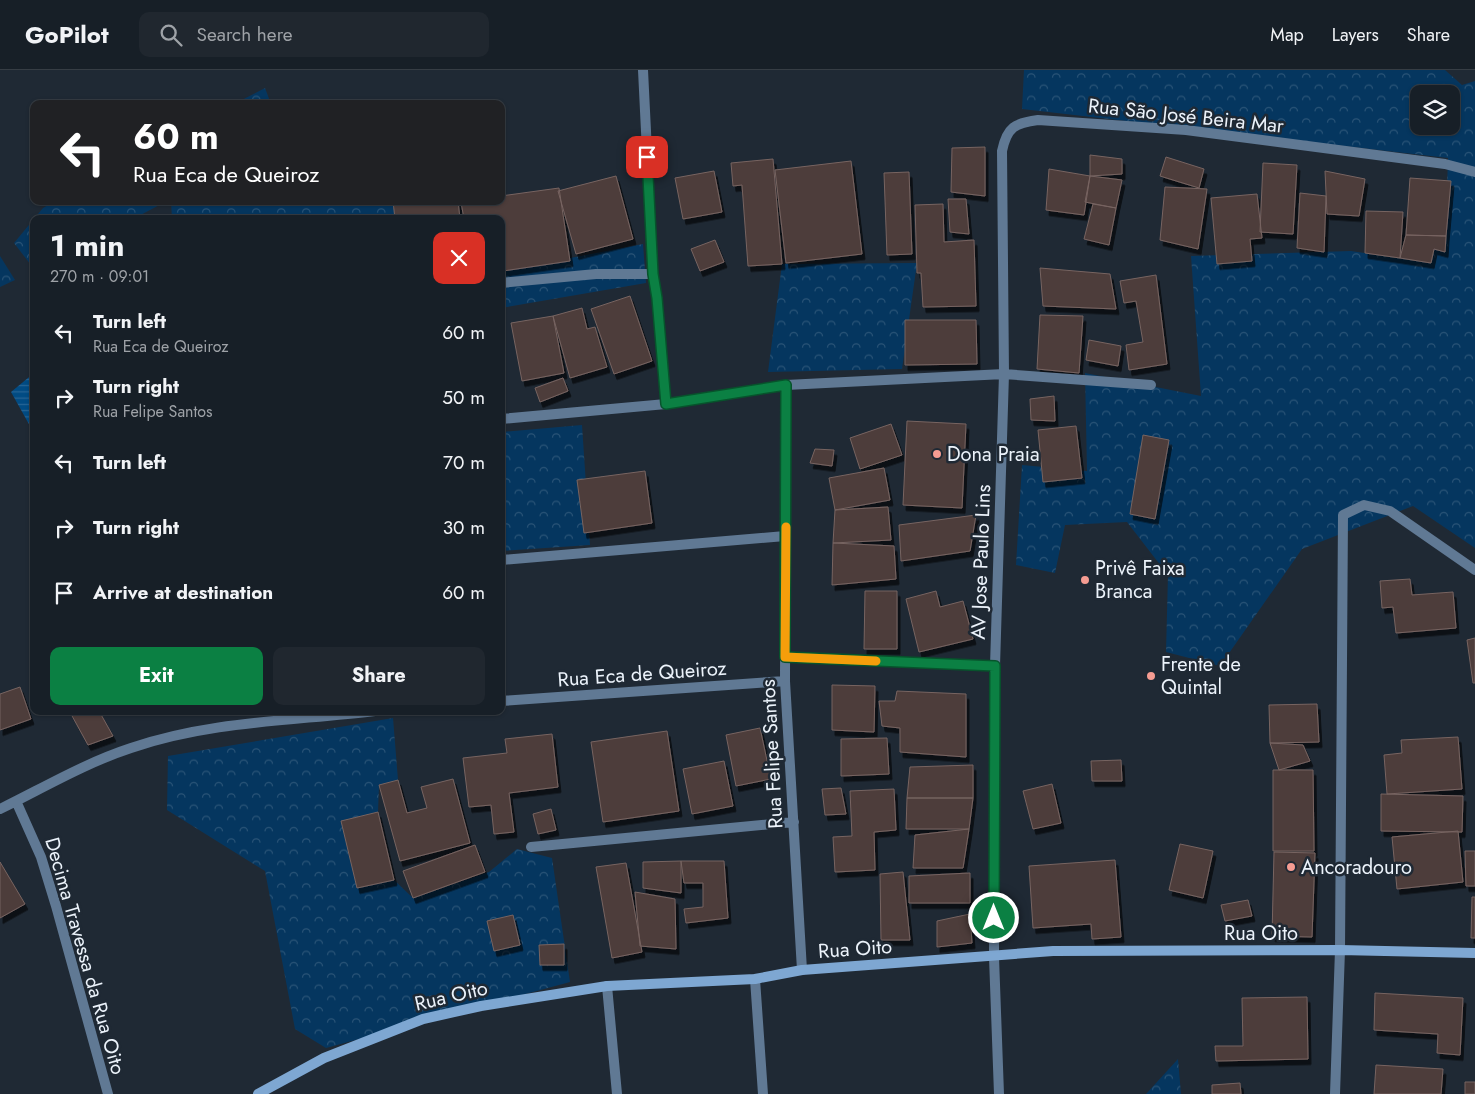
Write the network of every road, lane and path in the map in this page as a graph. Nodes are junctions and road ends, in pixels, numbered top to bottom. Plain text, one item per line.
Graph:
1 (643, 70) edge
2 (1002, 151) joint
3 (1475, 172) edge
4 (653, 274) junction
5 (505, 283) edge
6 (1004, 374) junction
7 (786, 385) junction
8 (1151, 385) dead end
9 (666, 404) junction
10 (505, 419) edge
11 (786, 536) junction
12 (505, 560) edge
13 (1475, 570) edge
14 (785, 657) junction
15 (995, 666) junction
16 (785, 681) junction
17 (505, 701) edge
18 (343, 715) edge
19 (16, 801) junction
20 (0, 809) edge
21 (794, 822) junction
22 (531, 847) dead end
23 (1340, 950) junction
24 (1475, 952) edge
25 (994, 957) junction
26 (802, 970) junction
27 (755, 979) junction
28 (607, 986) junction
29 (108, 1094) edge
30 (258, 1094) edge
31 (617, 1094) edge
32 (763, 1094) edge
33 (999, 1094) edge
34 (1335, 1094) edge

1 - 4 street
2 - 3 street, Rua São José Beira Mar
2 - 6 street, AV Jose Paulo Lins
4 - 5 street
4 - 9 street
6 - 7 street
6 - 8 street
6 - 15 street, AV Jose Paulo Lins
7 - 9 street
7 - 11 street, Rua Felipe Santos
9 - 10 street
11 - 12 street
11 - 14 street, Rua Felipe Santos
13 - 23 street
14 - 15 street
14 - 16 street, Rua Felipe Santos
15 - 25 street, AV Jose Paulo Lins
16 - 17 street, Rua Eca de Queiroz
16 - 21 street, Rua Felipe Santos
18 - 19 street
19 - 20 street
19 - 29 street, Decima Travessa da Rua Oito
21 - 22 street
21 - 26 street, Rua Felipe Santos
23 - 24 main road, Rua Oito
23 - 25 main road, Rua Oito
23 - 34 street
25 - 26 main road, Rua Oito
25 - 33 street, AV Jose Paulo Lins
26 - 27 main road, Rua Oito
27 - 28 main road, Rua Oito
27 - 32 street
28 - 30 main road, Rua Oito
28 - 31 street

